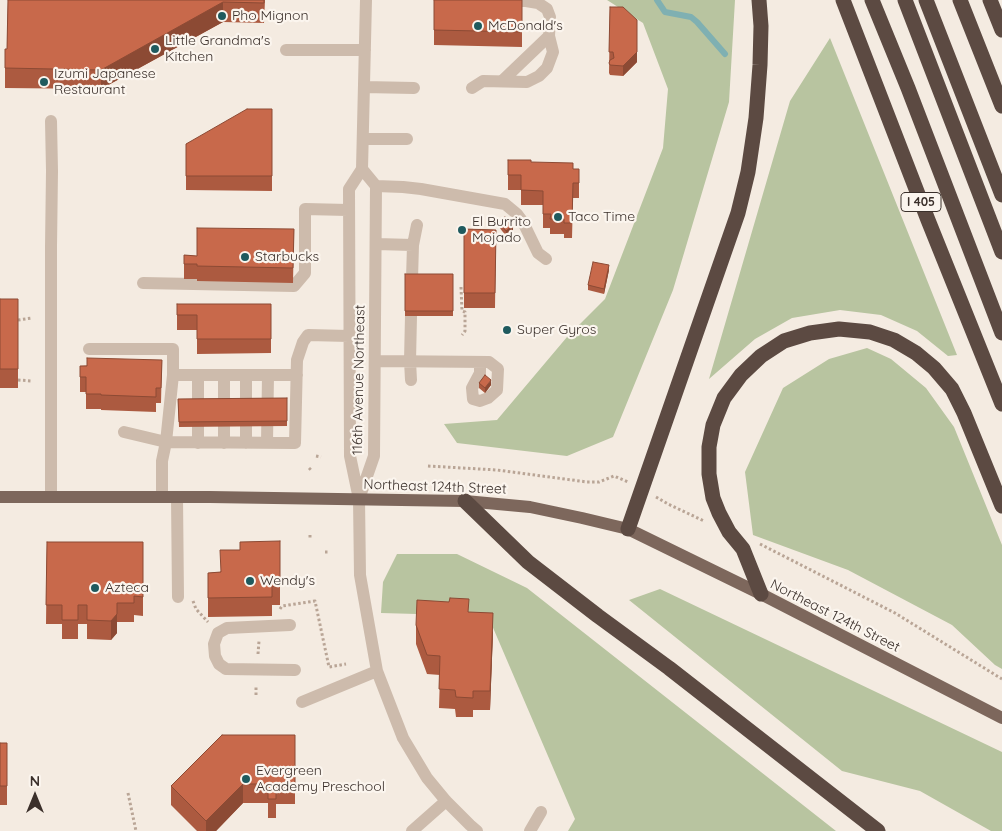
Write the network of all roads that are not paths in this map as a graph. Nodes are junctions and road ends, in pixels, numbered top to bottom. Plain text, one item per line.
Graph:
1 (366, 0) edge
2 (759, 0) edge
3 (843, 0) edge
4 (872, 0) edge
5 (905, 0) edge
6 (926, 0) edge
7 (960, 0) edge
8 (990, 0) edge
9 (498, 1) edge
10 (1002, 30) edge
11 (549, 36) junction
12 (286, 50) dead end
13 (365, 50) junction
14 (502, 81) junction
15 (364, 87) junction
16 (414, 88) dead end
17 (472, 88) dead end
18 (1002, 106) edge
19 (51, 122) dead end
20 (363, 139) junction
21 (407, 139) dead end
22 (362, 169) junction
23 (376, 186) junction
24 (1002, 195) edge
25 (348, 210) junction
26 (417, 225) dead end
27 (376, 244) junction
28 (413, 245) junction
29 (1002, 252) edge
30 (546, 259) dead end
31 (412, 279) edge
32 (143, 283) dead end
33 (411, 316) edge
34 (1002, 333) edge
35 (349, 336) junction
36 (89, 349) dead end
37 (375, 362) junction
38 (410, 362) junction
39 (484, 362) dead end
40 (173, 375) junction
41 (198, 375) junction
42 (224, 375) junction
43 (246, 375) junction
44 (268, 375) junction
45 (297, 375) junction
46 (411, 380) dead end
47 (1002, 404) edge
48 (124, 432) dead end
49 (166, 442) junction
50 (198, 443) junction
51 (224, 443) junction
52 (246, 443) junction
53 (267, 443) junction
54 (51, 496) junction
55 (0, 497) edge
56 (162, 497) junction
57 (177, 497) junction
58 (359, 499) junction
59 (465, 501) junction
60 (1002, 506) edge
61 (628, 529) junction
62 (761, 594) junction
63 (178, 597) dead end
64 (290, 625) dead end
65 (295, 670) dead end
66 (377, 671) junction
67 (302, 702) dead end
68 (1002, 718) edge
69 (446, 800) junction
70 (540, 812) dead end
71 (412, 831) edge
72 (477, 831) edge
73 (530, 831) edge
74 (878, 831) edge

1 - 13 street, 116th Avenue Northeast
2 - 61 highway
3 - 47 highway, I 405
4 - 34 highway, I 405
5 - 29 highway
6 - 24 highway
7 - 18 highway
8 - 10 highway
9 - 11 street
11 - 14 street
11 - 14 street
12 - 13 street
13 - 15 street, 116th Avenue Northeast
14 - 17 street
15 - 16 street
15 - 20 street, 116th Avenue Northeast
19 - 54 street
20 - 21 street
20 - 22 street, 116th Avenue Northeast
22 - 23 street
22 - 25 street, 116th Avenue Northeast
23 - 27 street, 116th Avenue Northeast
23 - 30 street
25 - 32 street
25 - 35 street, 116th Avenue Northeast
26 - 28 street
27 - 28 street
27 - 37 street, 116th Avenue Northeast
28 - 31 street
33 - 38 street
35 - 45 street
35 - 58 street, 116th Avenue Northeast
36 - 40 street
37 - 38 street
37 - 58 street, 116th Avenue Northeast
38 - 39 street
38 - 46 street
40 - 41 street
40 - 49 street
41 - 42 street
41 - 50 street
42 - 43 street
42 - 51 street
43 - 44 street
43 - 52 street
44 - 45 street
44 - 53 street
45 - 53 street
48 - 49 street
49 - 50 street
49 - 56 street
50 - 51 street
51 - 52 street
52 - 53 street
54 - 55 main road, Northeast 124th Street
54 - 56 main road, Northeast 124th Street
56 - 57 main road, Northeast 124th Street
57 - 58 main road, Northeast 124th Street
57 - 63 street
58 - 59 main road, Northeast 124th Street
58 - 66 street
59 - 61 main road, Northeast 124th Street
59 - 74 highway
60 - 62 highway
61 - 62 main road, Northeast 124th Street
62 - 68 main road, Northeast 124th Street
64 - 65 street
66 - 67 street
66 - 69 street
69 - 71 street
69 - 72 street
70 - 73 street

